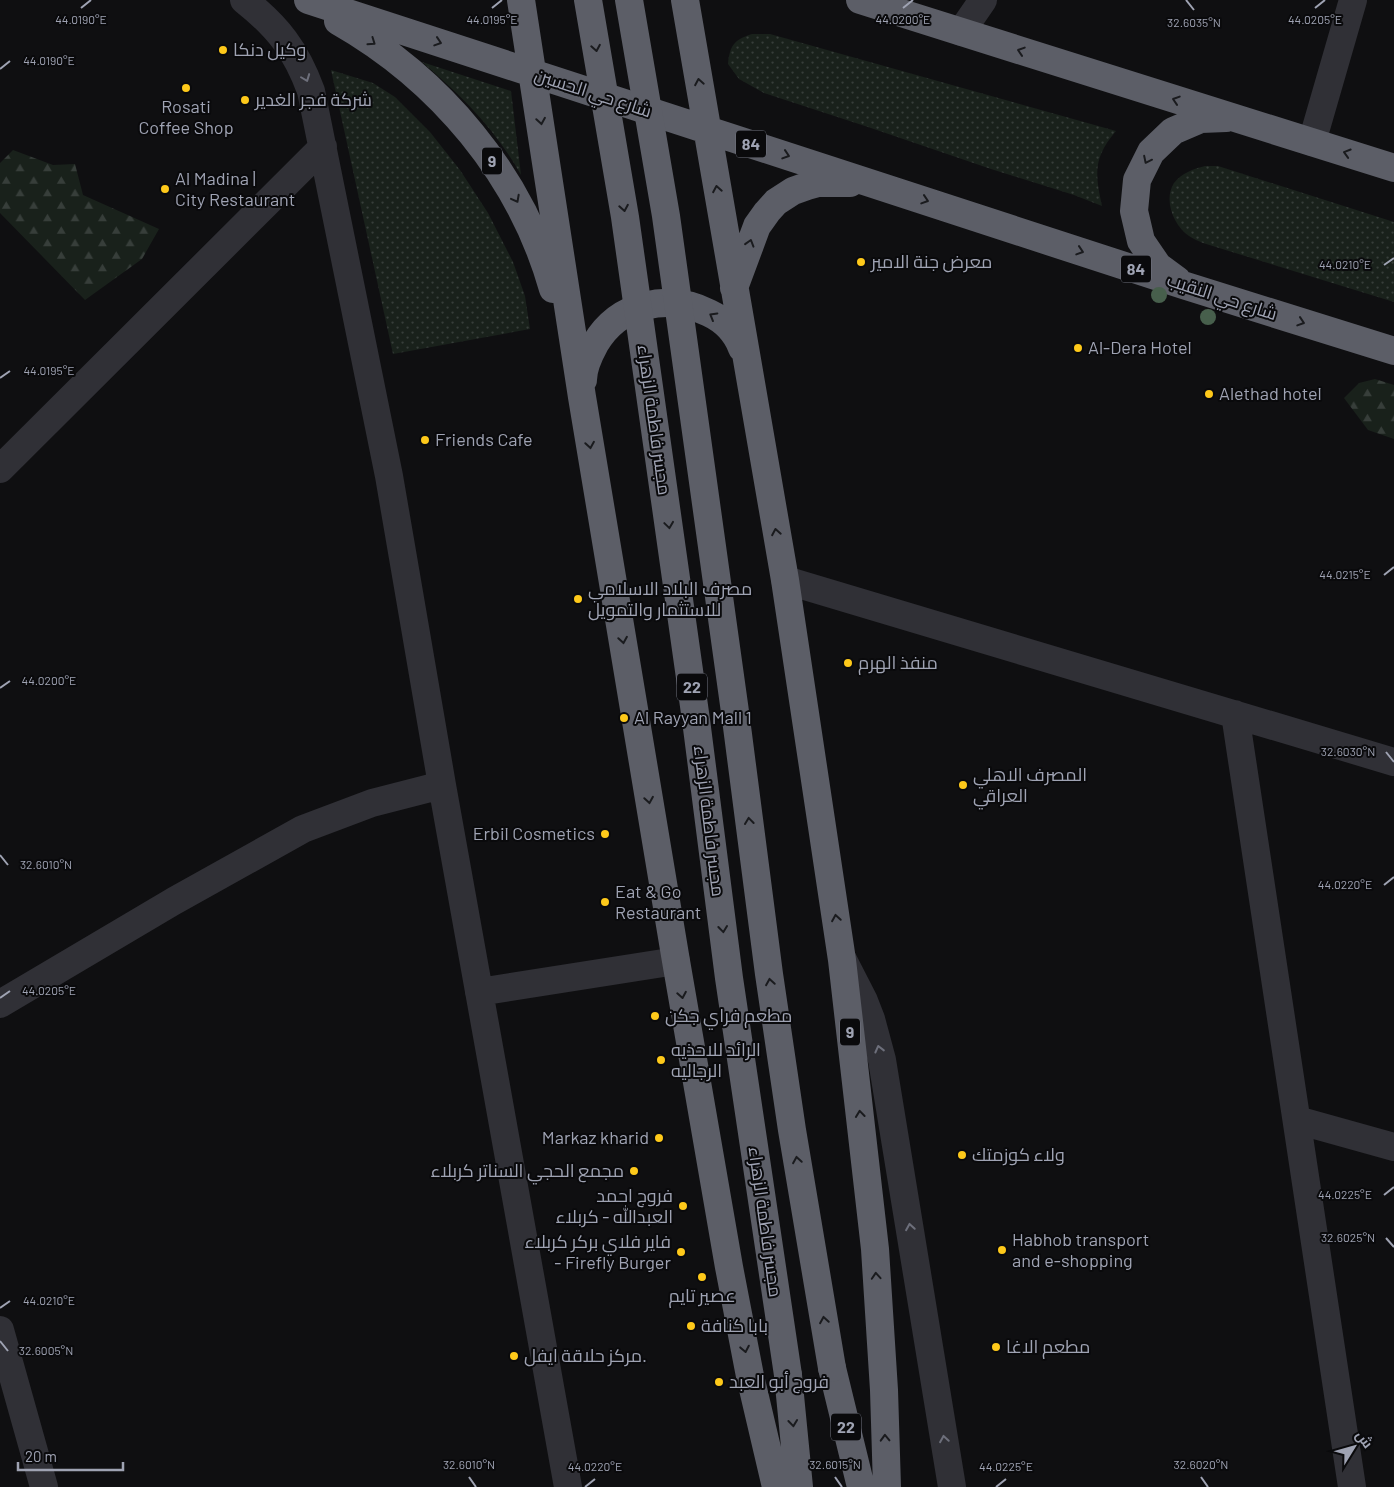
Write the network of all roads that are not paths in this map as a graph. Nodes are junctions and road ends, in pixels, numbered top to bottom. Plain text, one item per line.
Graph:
1 (244, 0) edge
2 (300, 0) edge
3 (308, 0) edge
4 (521, 0) edge
5 (588, 0) edge
6 (629, 0) edge
7 (685, 0) edge
8 (860, 0) edge
9 (983, 0) edge
10 (1353, 0) edge
11 (890, 6) edge
12 (961, 32) junction
13 (533, 73) junction
14 (1232, 117) junction
15 (708, 130) junction
16 (1312, 142) junction
17 (323, 147) junction
18 (1394, 168) edge
19 (879, 185) junction
20 (1183, 285) junction
21 (734, 289) junction
22 (1394, 351) edge
23 (748, 369) junction
24 (582, 397) junction
25 (0, 469) edge
26 (785, 580) junction
27 (1234, 714) junction
28 (1394, 762) edge
29 (442, 785) junction
30 (842, 960) junction
31 (676, 961) junction
32 (479, 992) junction
33 (0, 1004) edge
34 (1297, 1120) junction
35 (1394, 1147) edge
36 (0, 1330) edge
37 (44, 1487) edge
38 (568, 1487) edge
39 (776, 1487) edge
40 (799, 1487) edge
41 (861, 1487) edge
42 (887, 1487) edge
43 (952, 1487) edge
44 (1352, 1487) edge

1 -> 17 street
2 -> 24 highway, 9
3 -> 13 highway, شارع حي الحسين
4 - 13 highway
5 -> 40 highway, مجسر فاطمة الزهراء / 22, bridge
41 -> 6 highway, 22, bridge
15 -> 7 highway, 9
8 - 11 highway
9 - 12 street
10 - 16 street
11 - 12 highway
14 -> 12 highway
13 - 15 highway, شارع حي الحسين / 84
13 -> 24 highway
14 - 16 highway
14 -> 20 highway
15 -> 19 highway, شارع حي الحسين / 84
21 -> 15 highway, 9
18 -> 16 highway
17 - 25 street
17 - 29 street
19 -> 20 highway, شارع حي النقيب / 84
21 -> 19 highway
20 -> 22 highway, شارع حي النقيب / 84
21 - 23 highway, 9
23 -> 24 highway
26 -> 23 highway, 9
24 -> 31 highway, 9
26 - 27 street
30 -> 26 highway, 9
27 - 28 street
27 - 34 street
29 - 32 street
29 - 33 street
42 -> 30 highway, 9
43 -> 30 street
31 - 32 street
31 -> 39 highway, 9
32 - 38 street
34 - 35 street
34 - 44 street
36 - 37 street

